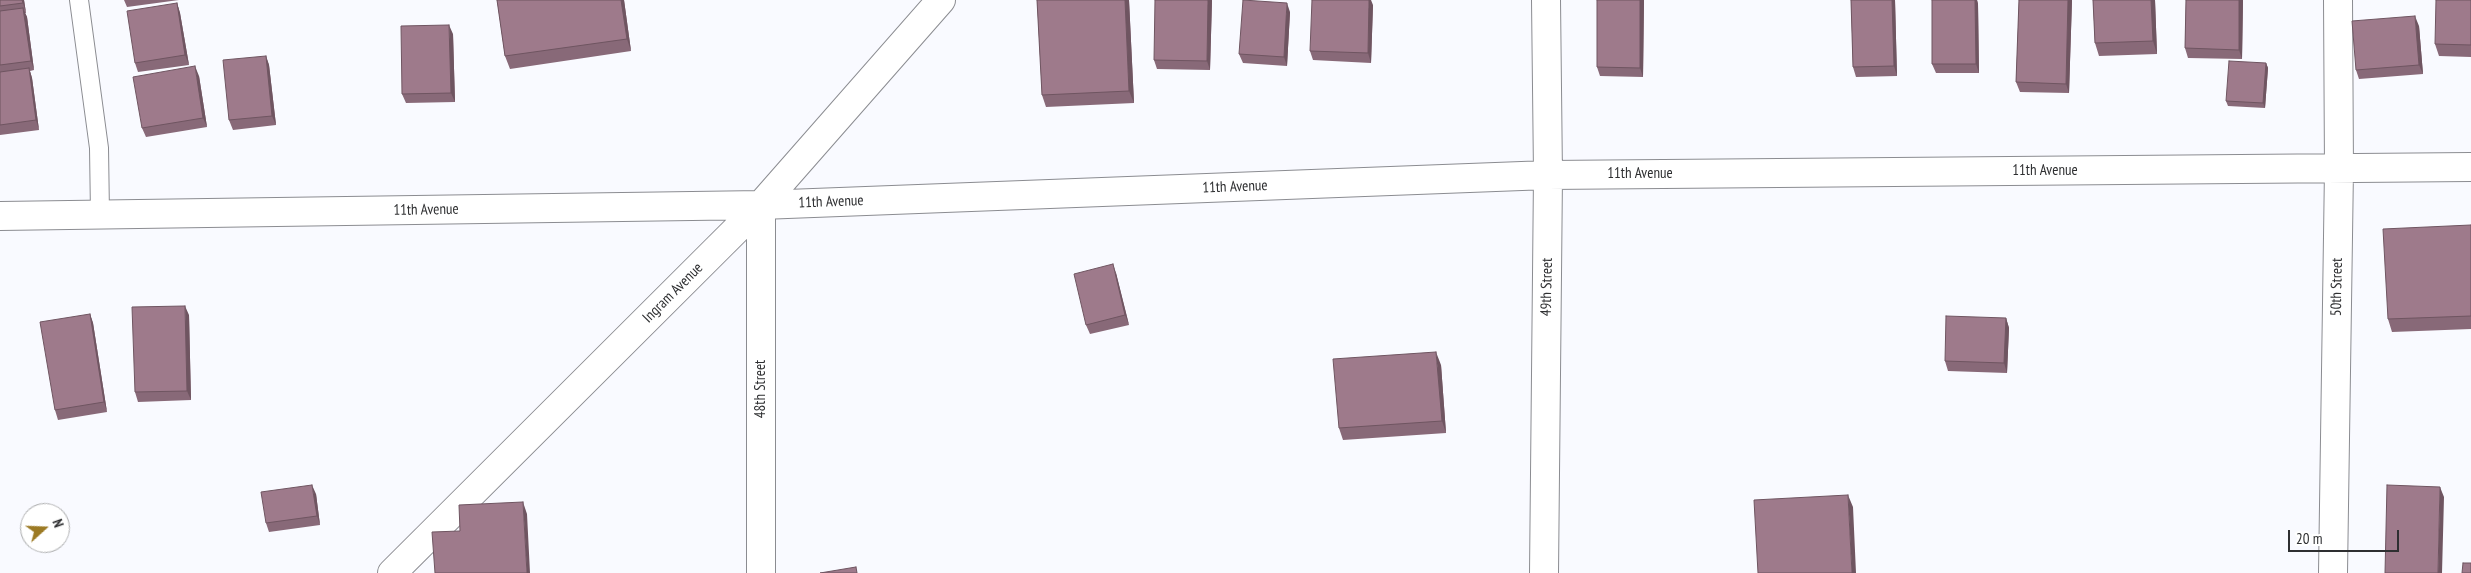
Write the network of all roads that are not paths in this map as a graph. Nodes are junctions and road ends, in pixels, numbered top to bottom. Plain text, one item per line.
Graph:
1 (79, 0) edge
2 (941, 0) edge
3 (1546, 0) edge
4 (2338, 0) edge
5 (2471, 167) edge
6 (2339, 169) junction
7 (1548, 175) junction
8 (761, 205) junction
9 (100, 214) junction
10 (0, 216) edge
11 (392, 573) edge
12 (761, 573) edge
13 (1544, 573) edge
14 (2333, 573) edge

1 - 9 lane
2 - 8 street, Ingram Avenue
3 - 7 street, 49th Street
4 - 6 street, 50th Street
5 - 6 street, 11th Avenue
6 - 7 street, 11th Avenue
6 - 14 street, 50th Street
7 - 8 street, 11th Avenue
7 - 13 street, 49th Street
8 - 9 street, 11th Avenue
8 - 11 street, Ingram Avenue
8 - 12 street, 48th Street
9 - 10 street, 11th Avenue

